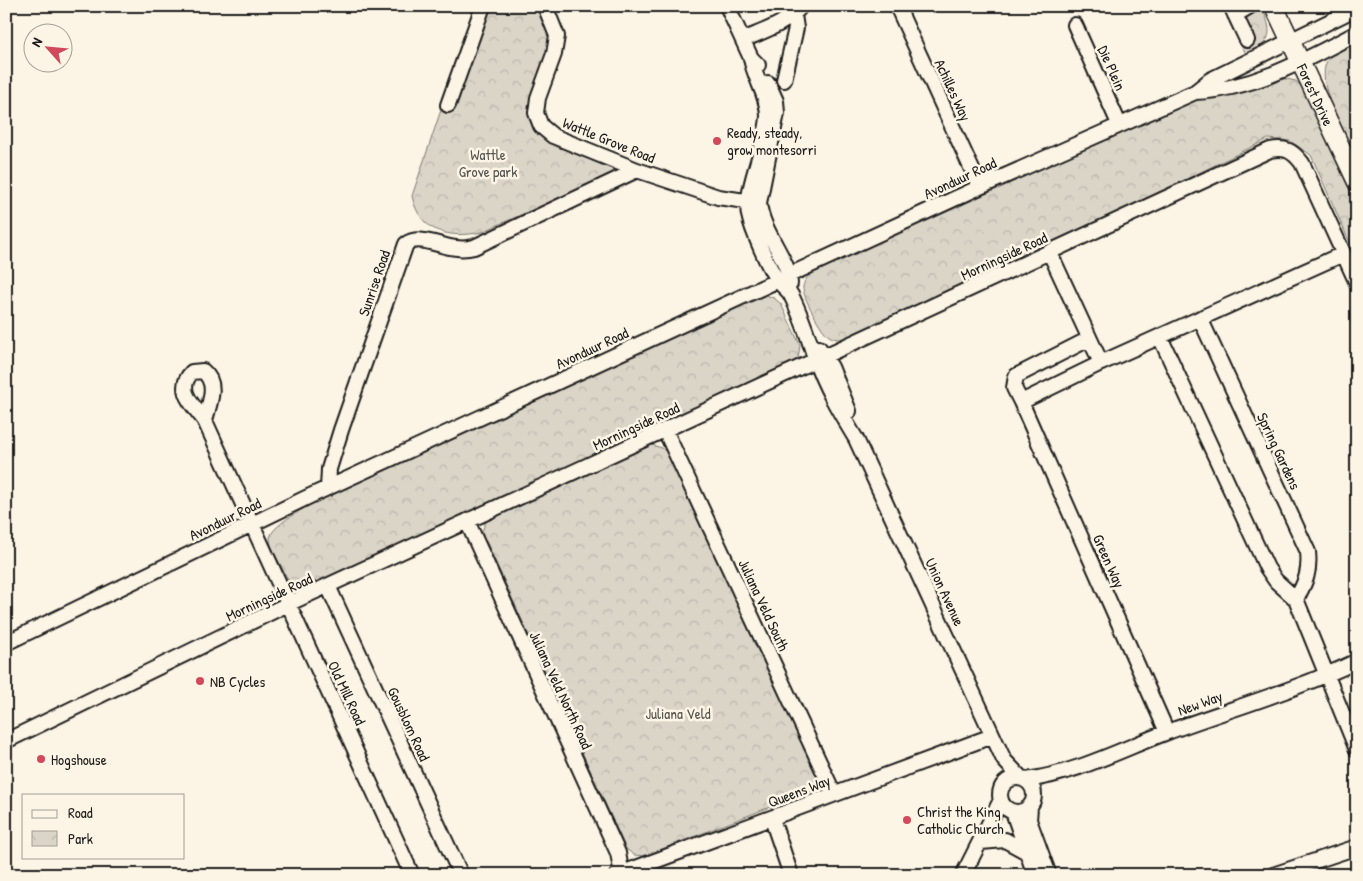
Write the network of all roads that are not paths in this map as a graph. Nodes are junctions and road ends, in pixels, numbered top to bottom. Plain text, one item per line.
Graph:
1 (483, 6) edge
2 (545, 6) edge
3 (727, 6) edge
4 (898, 6) edge
5 (1250, 6) edge
6 (1274, 6) edge
7 (1357, 8) edge
8 (797, 11) edge
9 (1233, 11) edge
10 (1075, 25) dead end
11 (1357, 33) edge
12 (1290, 39) junction
13 (743, 40) junction
14 (1247, 40) dead end
15 (1301, 63) junction
16 (784, 80) dead end
17 (1195, 92) junction
18 (448, 106) dead end
19 (1119, 124) junction
20 (637, 170) junction
21 (1357, 182) edge
22 (980, 187) junction
23 (754, 202) junction
24 (1050, 253) junction
25 (1343, 254) junction
26 (784, 277) junction
27 (1357, 283) edge
28 (1200, 318) junction
29 (1160, 337) junction
30 (1090, 339) junction
31 (820, 357) junction
32 (1102, 363) junction
33 (1021, 402) junction
34 (205, 421) dead end
35 (665, 430) junction
36 (328, 488) junction
37 (466, 522) junction
38 (252, 524) junction
39 (328, 586) junction
40 (1296, 598) junction
41 (288, 604) junction
42 (6, 643) edge
43 (1357, 661) edge
44 (1328, 675) junction
45 (1167, 732) junction
46 (992, 736) junction
47 (6, 741) edge
48 (1357, 750) edge
49 (1004, 760) junction
50 (1027, 783) junction
51 (1004, 784) junction
52 (834, 794) junction
53 (1008, 807) junction
54 (1030, 807) junction
55 (772, 819) junction
56 (981, 842) junction
57 (1357, 847) edge
58 (1033, 850) junction
59 (620, 874) edge
60 (412, 875) edge
61 (461, 875) edge
62 (791, 875) edge
63 (963, 875) edge
64 (1035, 875) edge
65 (1049, 875) edge
66 (1273, 875) edge

1 - 18 street
2 - 20 street, Wattle Grove Road
3 - 13 street
4 - 22 street, Achilles Way
5 - 9 street
6 - 12 main road, Forest Drive
7 - 12 street, Avonduur Road
8 - 13 street
8 - 16 street
9 - 14 street
10 - 19 street, Die Plein
11 - 15 street, Avonduur Road
12 - 15 main road, Forest Drive
12 - 17 street, Avonduur Road
13 - 23 street
15 - 17 street, Avonduur Road
15 - 21 main road, Forest Drive
17 - 19 street, Avonduur Road
19 - 22 street, Avonduur Road
20 - 23 street, Wattle Grove Road
20 - 36 street, Sunrise Road
22 - 26 street, Avonduur Road
23 - 26 street
24 - 25 street, Morningside Road
24 - 30 street
24 - 31 street, Morningside Road
25 - 27 street
25 - 28 street
26 - 31 street, Union Avenue
26 - 36 street, Avonduur Road
28 - 29 street
28 - 40 street, Spring Gardens
29 - 32 street
29 - 40 street
30 - 32 street
30 - 33 street, Green Way
31 - 35 street, Morningside Road
31 - 46 street, Union Avenue
32 - 33 street
33 - 45 street, Green Way
34 - 38 street, Old Mill Road
35 - 37 street, Morningside Road
35 - 52 street, Juliana Veld South
36 - 38 street, Avonduur Road
37 - 39 street, Morningside Road
37 - 59 street, Juliana Veld North Road
38 - 41 street, Old Mill Road
38 - 42 street, Avonduur Road
39 - 41 street, Morningside Road
39 - 61 street, Gousblom Road
40 - 44 street
41 - 47 street, Morningside Road
41 - 60 street, Old Mill Road
43 - 44 street, New Way
44 - 45 street, New Way
44 - 48 street
45 - 50 street, New Way
46 - 49 street, Union Avenue
46 - 52 street, Queens Way
49 - 50 street, Union Avenue
49 - 51 street, Union Avenue
50 - 51 street
50 - 54 street
51 - 53 street
52 - 55 street, Queens Way
53 - 54 street
53 - 56 street
53 - 58 street
54 - 58 street
55 - 59 street, Queens Way
55 - 62 street
56 - 58 street
56 - 63 street
57 - 66 street
58 - 64 street
58 - 65 street

